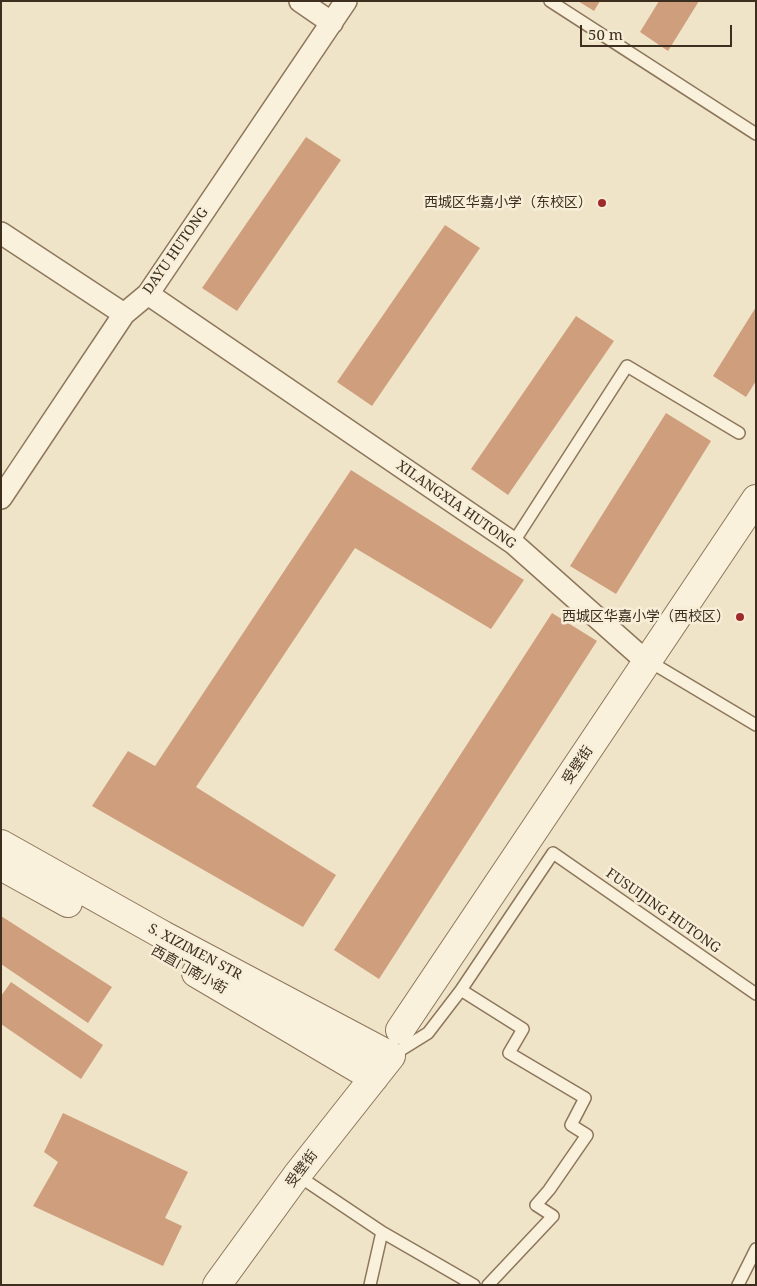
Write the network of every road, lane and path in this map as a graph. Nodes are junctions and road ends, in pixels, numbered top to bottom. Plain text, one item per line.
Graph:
1 (300, 1) edge
2 (346, 1) edge
3 (550, 1) edge
4 (332, 23) junction
5 (756, 134) edge
6 (1, 233) edge
7 (148, 294) junction
8 (124, 314) junction
9 (739, 433) dead end
10 (1, 498) edge
11 (756, 499) edge
12 (514, 543) junction
13 (639, 656) joint
14 (756, 725) edge
15 (1, 844) edge
16 (1, 866) edge
17 (460, 990) junction
18 (756, 994) edge
19 (400, 1030) dead end
20 (391, 1056) junction
21 (374, 1078) junction
22 (297, 1175) junction
23 (382, 1232) junction
24 (756, 1249) edge
25 (217, 1285) edge
26 (370, 1285) edge
27 (474, 1285) edge
28 (488, 1285) edge
29 (738, 1285) edge

1 - 4 street
2 - 4 street, DAYU HUTONG
3 - 5 lane
4 - 7 street, DAYU HUTONG
6 - 8 street
7 - 8 street, DAYU HUTONG
7 - 12 street, XILANGXIA HUTONG
8 - 10 street, DAYU HUTONG
9 - 12 lane
11 - 19 street, 受壁街
12 - 13 street, XILANGXIA HUTONG
13 - 14 lane, XILANGXIA HUTONG
15 - 20 street, S. XIZIMEN STR
16 - 21 street, 西直门南小街
17 - 18 lane, FUSUIJING HUTONG
17 - 20 lane
17 - 28 lane
20 - 21 street, 受壁街
21 - 22 street, 受壁街
22 - 23 lane
22 - 25 street, 受壁街
23 - 26 lane
23 - 27 lane
24 - 29 lane

